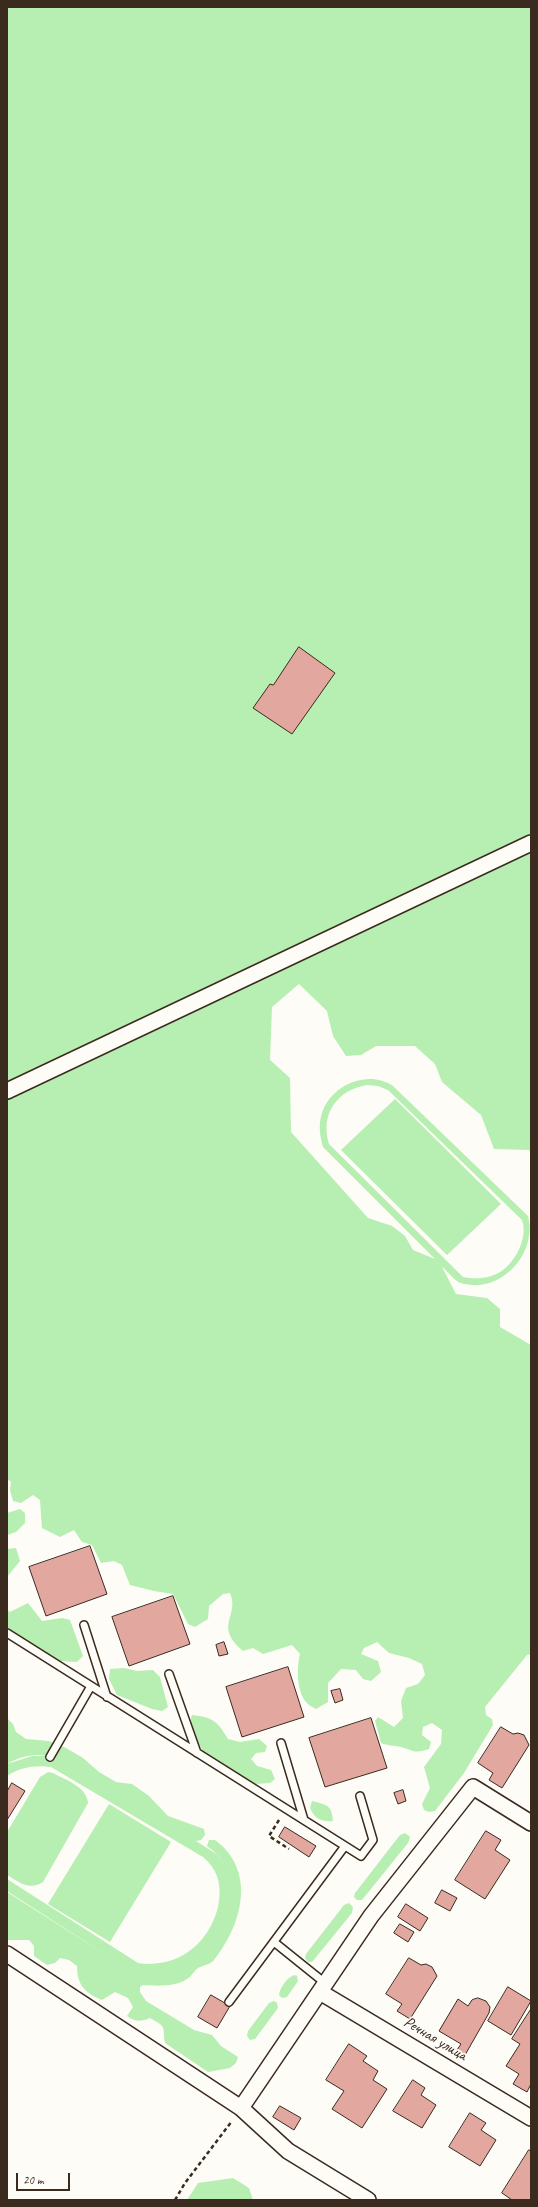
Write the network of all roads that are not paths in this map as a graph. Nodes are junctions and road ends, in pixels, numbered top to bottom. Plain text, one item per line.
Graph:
1 (531, 843) edge
2 (7, 1091) edge
3 (84, 1625) dead end
4 (7, 1633) edge
5 (169, 1674) dead end
6 (91, 1686) junction
7 (107, 1696) junction
8 (281, 1743) dead end
9 (197, 1753) junction
10 (50, 1757) dead end
11 (360, 1796) dead end
12 (304, 1820) junction
13 (531, 1823) edge
14 (345, 1846) junction
15 (274, 1942) junction
16 (7, 1954) edge
17 (322, 1988) junction
18 (230, 2002) dead end
19 (241, 2108) junction
20 (531, 2118) edge
21 (368, 2200) edge

1 - 2 street
3 - 7 lane
4 - 6 lane
5 - 9 lane
6 - 7 lane
6 - 10 lane
7 - 9 lane
8 - 12 lane
9 - 12 lane
11 - 14 lane
12 - 14 lane
13 - 17 street
14 - 15 lane
15 - 17 lane
15 - 18 lane
16 - 19 street
17 - 19 street
17 - 20 street, Речная улица
19 - 21 street

